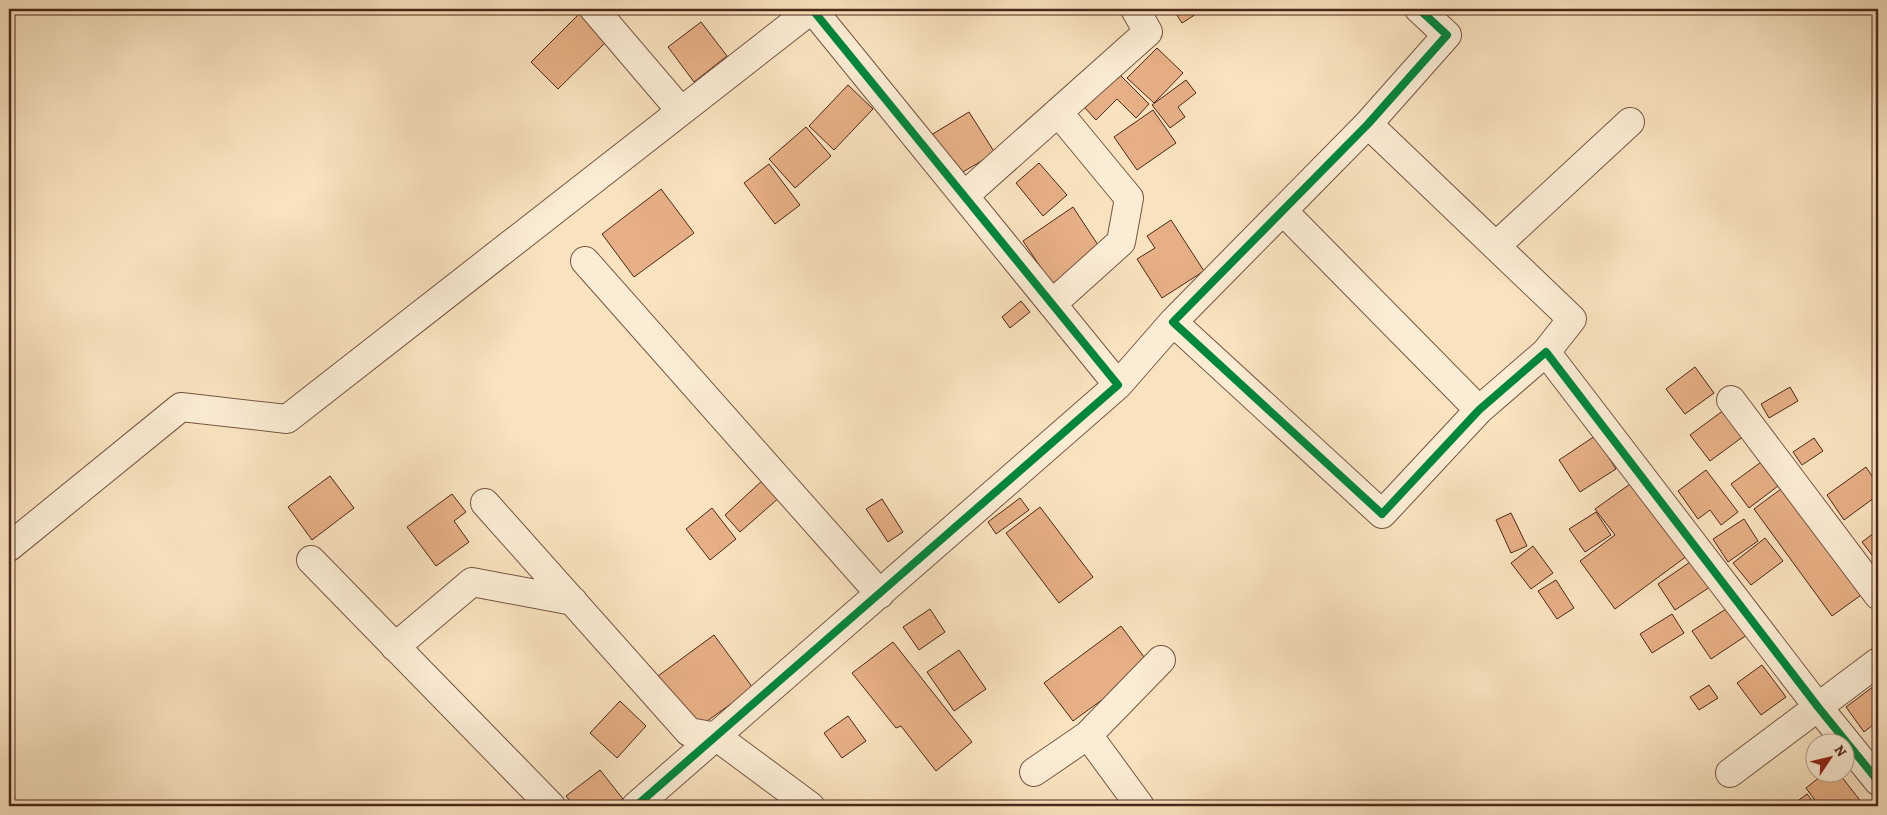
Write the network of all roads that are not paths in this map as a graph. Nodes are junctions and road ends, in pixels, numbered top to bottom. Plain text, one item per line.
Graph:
1 (594, 9) edge
2 (812, 9) edge
3 (1135, 9) edge
4 (1419, 9) edge
5 (681, 111) junction
6 (1058, 112) junction
7 (1630, 122) dead end
8 (1368, 124) junction
9 (964, 196) junction
10 (1283, 211) junction
11 (1496, 246) junction
12 (585, 261) dead end
13 (1052, 304) junction
14 (1173, 322) junction
15 (1546, 352) junction
16 (1118, 385) junction
17 (1731, 400) dead end
18 (1479, 410) junction
19 (485, 503) dead end
20 (9, 546) edge
21 (310, 560) dead end
22 (880, 594) junction
23 (1878, 595) edge
24 (573, 601) junction
25 (395, 646) junction
26 (1161, 660) dead end
27 (1878, 662) edge
28 (1818, 707) junction
29 (1088, 735) junction
30 (717, 737) junction
31 (1034, 772) dead end
32 (1730, 773) dead end
33 (1878, 781) edge
34 (551, 806) edge
35 (636, 806) edge
36 (810, 806) edge
37 (1140, 806) edge

1 - 5 street
2 - 5 street
2 - 9 street
3 - 6 street
4 - 8 street
5 - 20 street
6 - 9 street
6 - 13 street
7 - 11 street
8 - 10 street
8 - 11 street
9 - 13 street
10 - 14 street
10 - 18 street
11 - 15 street
12 - 22 street
13 - 16 street
14 - 16 street
14 - 18 street
15 - 18 street
15 - 28 street
16 - 22 street
17 - 23 street
19 - 24 street
21 - 25 street
22 - 30 street
24 - 25 street
24 - 30 street
25 - 34 street
26 - 29 street
27 - 28 street
28 - 32 street
28 - 33 street
29 - 31 street
29 - 37 street
30 - 35 street
30 - 36 street

